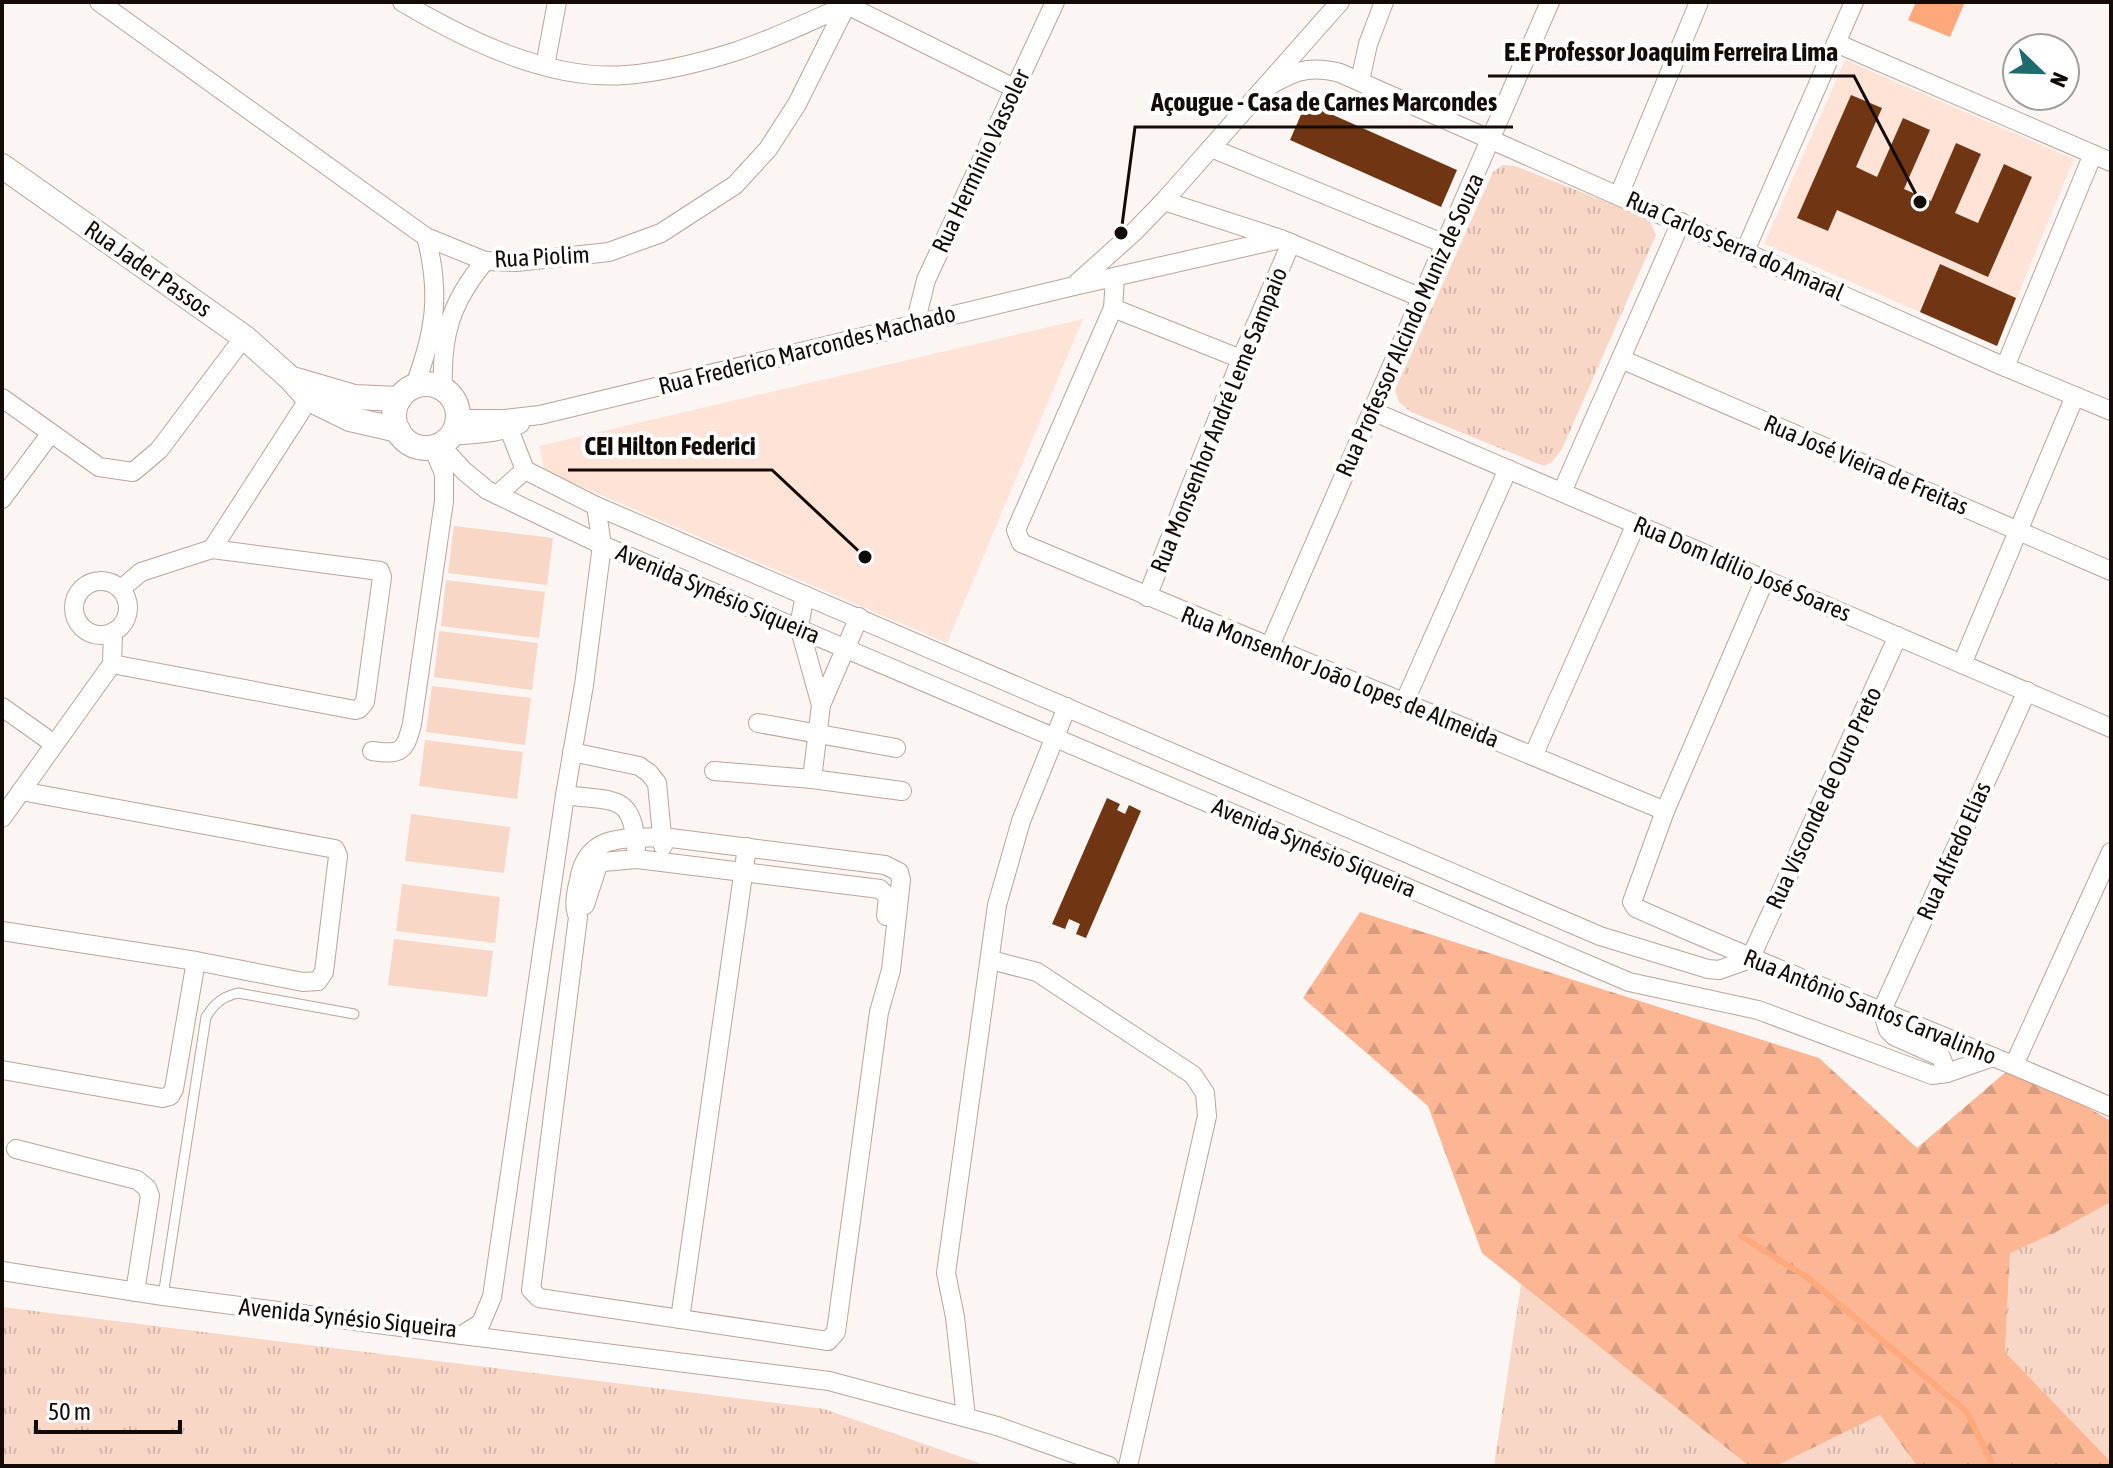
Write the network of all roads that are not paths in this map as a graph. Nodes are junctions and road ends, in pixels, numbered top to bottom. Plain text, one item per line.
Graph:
1 (99, 2) edge
2 (402, 2) edge
3 (557, 2) edge
4 (1055, 2) edge
5 (1340, 2) edge
6 (1384, 2) edge
7 (1550, 2) edge
8 (1699, 2) edge
9 (1854, 2) edge
10 (848, 4) edge
11 (1836, 43) junction
12 (545, 66) junction
13 (1360, 81) junction
14 (1014, 88) junction
15 (1262, 90) junction
16 (1491, 138) junction
17 (1211, 148) junction
18 (2093, 154) junction
19 (2111, 162) edge
20 (2, 166) edge
21 (1619, 195) junction
22 (1164, 201) junction
23 (1681, 222) junction
24 (426, 237) junction
25 (1286, 241) junction
26 (1445, 244) junction
27 (1745, 251) junction
28 (485, 261) junction
29 (1115, 278) junction
30 (1074, 286) junction
31 (1422, 298) junction
32 (1113, 308) junction
33 (915, 324) junction
34 (244, 337) junction
35 (1241, 359) junction
36 (1621, 359) junction
37 (2005, 367) junction
38 (443, 388) junction
39 (313, 393) junction
40 (407, 393) junction
41 (2075, 396) junction
42 (2, 398) edge
43 (1372, 411) junction
44 (2111, 411) edge
45 (507, 424) junction
46 (398, 430) junction
47 (51, 433) junction
48 (446, 437) junction
49 (1508, 469) junction
50 (525, 470) junction
51 (1562, 492) junction
52 (497, 495) junction
53 (2, 499) edge
54 (596, 506) junction
55 (1636, 524) junction
56 (2018, 530) junction
57 (602, 545) junction
58 (212, 549) junction
59 (2111, 571) edge
60 (1765, 579) junction
61 (121, 589) junction
62 (805, 595) junction
63 (1147, 597) junction
64 (859, 617) junction
65 (799, 626) junction
66 (113, 632) junction
67 (1898, 636) junction
68 (1269, 648) junction
69 (847, 649) junction
70 (112, 664) junction
71 (1962, 664) junction
72 (2027, 691) junction
73 (1404, 703) junction
74 (821, 705) junction
75 (2, 707) edge
76 (1067, 707) junction
77 (758, 723) dead end
78 (2111, 728) edge
79 (817, 734) junction
80 (1055, 737) junction
81 (54, 744) junction
82 (896, 748) dead end
83 (372, 751) dead end
84 (572, 752) junction
85 (1533, 756) junction
86 (714, 771) dead end
87 (812, 779) junction
88 (21, 791) junction
89 (902, 791) dead end
90 (565, 795) junction
91 (1665, 811) junction
92 (2, 818) edge
93 (663, 837) junction
94 (635, 838) junction
95 (747, 847) junction
96 (2111, 852) edge
97 (637, 859) junction
98 (662, 861) junction
99 (744, 872) junction
100 (578, 917) junction
101 (2, 931) edge
102 (1750, 959) junction
103 (991, 960) junction
104 (196, 961) junction
105 (1882, 1010) junction
106 (879, 1012) junction
107 (354, 1014) dead end
108 (1993, 1057) junction
109 (2014, 1065) junction
110 (2, 1070) edge
111 (1947, 1073) junction
112 (2111, 1107) edge
113 (16, 1149) dead end
114 (2, 1271) edge
115 (135, 1292) junction
116 (163, 1296) junction
117 (680, 1319) junction
118 (462, 1335) junction
119 (966, 1417) junction
120 (1109, 1466) edge
121 (1128, 1466) edge

1 - 24 street, Rua Piolim
2 - 12 street
3 - 12 street
4 - 14 street, Rua Hermínio Vassoler
5 - 15 street, Rua Frederico Marcondes Machado
6 - 13 street
7 - 16 street, Rua Professor Alcindo Muniz de Souza
8 - 21 street
9 - 11 street
10 - 12 street
10 - 14 street
10 - 28 street, Rua Piolim
11 - 18 street
11 - 27 street
13 - 15 street, Rua Carlos Serra do Amaral
13 - 16 street, Rua Carlos Serra do Amaral
14 - 33 street, Rua Hermínio Vassoler
15 - 17 street, Rua Frederico Marcondes Machado
16 - 21 street, Rua Carlos Serra do Amaral
16 - 26 street, Rua Professor Alcindo Muniz de Souza
17 - 22 street, Rua Frederico Marcondes Machado
17 - 26 street
18 - 19 street
18 - 37 street
20 - 34 street, Rua Jader Passos
21 - 23 street, Rua Carlos Serra do Amaral
22 - 25 street
22 - 30 street, Rua Frederico Marcondes Machado
23 - 27 street, Rua Carlos Serra do Amaral
23 - 36 street
24 - 28 street, Rua Piolim
24 - 40 street
25 - 29 street, Rua Frederico Marcondes Machado
25 - 31 street
25 - 35 street, Rua Monsenhor André Leme Sampaio
26 - 31 street, Rua Professor Alcindo Muniz de Souza
27 - 37 street, Rua Carlos Serra do Amaral
28 - 38 street
29 - 30 street, Rua Frederico Marcondes Machado
29 - 32 street
30 - 33 street, Rua Frederico Marcondes Machado
31 - 43 street, Rua Professor Alcindo Muniz de Souza
32 - 35 street
32 - 63 street, Rua Monsenhor João Lopes de Almeida
33 - 45 street, Rua Frederico Marcondes Machado
34 - 39 street, Rua Jader Passos
34 - 47 street
35 - 63 street, Rua Monsenhor André Leme Sampaio
36 - 51 street
36 - 56 street, Rua José Vieira de Freitas
37 - 41 street, Rua Carlos Serra do Amaral
38 - 40 street
38 - 48 street
39 - 40 street
39 - 46 street, Rua Jader Passos
39 - 58 street
40 - 46 street
41 - 44 street, Rua Carlos Serra do Amaral
41 - 56 street
42 - 47 street
43 - 49 street, Rua Dom Idílio José Soares
43 - 68 street, Rua Professor Alcindo Muniz de Souza
45 - 48 street, Rua Frederico Marcondes Machado
45 - 50 street
46 - 48 street
47 - 53 street
48 - 52 street, Avenida Synésio Siqueira
48 - 83 street
49 - 51 street, Rua Dom Idílio José Soares
49 - 73 street
50 - 52 street
50 - 54 street, Avenida Synésio Siqueira
51 - 55 street, Rua Dom Idílio José Soares
52 - 57 street, Avenida Synésio Siqueira
54 - 57 street, Avenida Synésio Siqueira
54 - 62 street, Avenida Synésio Siqueira
55 - 60 street, Rua Dom Idílio José Soares
55 - 85 street
56 - 59 street, Rua José Vieira de Freitas
56 - 71 street
57 - 65 street, Avenida Synésio Siqueira
57 - 84 street, Avenida Synésio Siqueira
58 - 61 street
58 - 70 street
60 - 67 street, Rua Dom Idílio José Soares
60 - 91 street
61 - 66 street
61 - 66 street
62 - 64 street, Avenida Synésio Siqueira
62 - 65 street
63 - 68 street, Rua Monsenhor João Lopes de Almeida
64 - 69 street
64 - 76 street, Avenida Synésio Siqueira
65 - 69 street, Avenida Synésio Siqueira
65 - 74 street
66 - 70 street
67 - 71 street, Rua Dom Idílio José Soares
67 - 102 street, Rua Visconde de Ouro Preto
68 - 73 street, Rua Monsenhor João Lopes de Almeida
69 - 74 street
69 - 80 street, Avenida Synésio Siqueira
70 - 81 street
71 - 72 street, Rua Dom Idílio José Soares
72 - 78 street, Rua Dom Idílio José Soares
72 - 105 street, Rua Alfredo Elías
73 - 85 street, Rua Monsenhor João Lopes de Almeida
74 - 79 street
75 - 81 street
76 - 80 street
76 - 102 street, Avenida Synésio Siqueira
77 - 79 street
79 - 82 street
79 - 87 street
80 - 103 street
80 - 111 street, Avenida Synésio Siqueira
81 - 88 street
84 - 90 street, Avenida Synésio Siqueira
84 - 93 street
85 - 91 street, Rua Monsenhor João Lopes de Almeida
86 - 87 street
87 - 89 street
88 - 92 street
88 - 104 street
90 - 94 street
90 - 118 street, Avenida Synésio Siqueira
91 - 102 street, Rua Antônio Santos Carvalinho
93 - 94 street
93 - 95 street
93 - 98 street
94 - 97 street
94 - 100 street
95 - 99 street
95 - 106 street
96 - 109 street
97 - 98 street
97 - 100 street
98 - 99 street
99 - 106 street
99 - 117 street
100 - 117 street
101 - 104 street
102 - 105 street, Rua Antônio Santos Carvalinho
103 - 119 street
103 - 121 street
104 - 110 street
105 - 108 street, Rua Antônio Santos Carvalinho
105 - 111 street
106 - 117 street
107 - 116 lane
108 - 109 street, Rua Antônio Santos Carvalinho
108 - 111 street
109 - 112 street, Rua Antônio Santos Carvalinho
113 - 115 street
114 - 115 street, Avenida Synésio Siqueira
115 - 116 street, Avenida Synésio Siqueira
116 - 118 street, Avenida Synésio Siqueira
118 - 119 street
119 - 120 street

